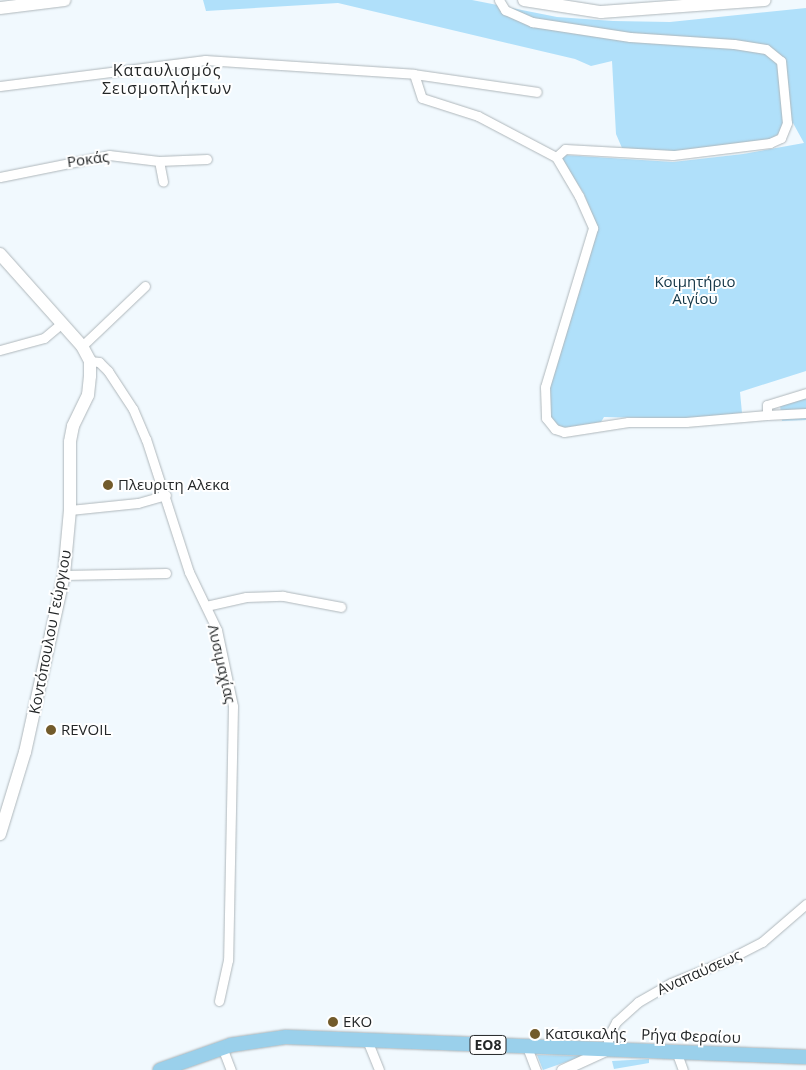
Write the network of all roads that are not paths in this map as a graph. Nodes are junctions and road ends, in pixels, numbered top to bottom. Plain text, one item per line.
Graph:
1 (65, 0) edge
2 (498, 0) edge
3 (524, 0) edge
4 (765, 0) edge
5 (6, 5) edge
6 (414, 74) junction
7 (0, 86) edge
8 (537, 92) dead end
9 (556, 157) junction
10 (207, 159) dead end
11 (159, 161) junction
12 (0, 178) edge
13 (163, 182) dead end
14 (0, 254) edge
15 (145, 286) dead end
16 (62, 323) junction
17 (82, 346) junction
18 (0, 350) edge
19 (90, 361) junction
20 (806, 393) edge
21 (806, 413) edge
22 (768, 415) junction
23 (166, 495) junction
24 (70, 510) junction
25 (166, 573) dead end
26 (64, 575) junction
27 (206, 606) junction
28 (341, 608) dead end
29 (0, 834) edge
30 (806, 904) edge
31 (219, 1001) dead end
32 (367, 1040) junction
33 (222, 1047) junction
34 (527, 1047) junction
35 (608, 1049) junction
36 (676, 1051) junction
37 (806, 1057) edge
38 (160, 1070) edge
39 (231, 1070) edge
40 (379, 1070) edge
41 (536, 1070) edge
42 (562, 1070) edge
43 (683, 1070) edge

1 - 5 main road
2 - 9 street
3 - 4 main road
6 - 7 street
6 - 8 street
6 - 9 street
9 - 22 street
10 - 11 street, Ροκάς
11 - 12 street, Ροκάς
11 - 13 street
14 - 16 main road
15 - 17 street
16 - 17 main road
16 - 18 street
17 - 19 main road
19 - 23 street, Λυσιμαχίας
19 - 24 main road, Κοντόπουλου Γεώργιου
20 - 22 street
21 - 22 street
23 - 24 street
23 - 27 street, Λυσιμαχίας
24 - 26 main road, Κοντόπουλου Γεώργιου
25 - 26 street
26 - 29 main road, Κοντόπουλου Γεώργιου
27 - 28 street
27 - 31 street, Λυσιμαχίας
30 - 35 street, Αναπαύσεως
32 - 33 main road, Ρήγα Φεραίου / ΕΟ8
32 - 34 main road, Ρήγα Φεραίου / ΕΟ8
32 - 40 street
33 - 38 main road, Ρήγα Φεραίου / ΕΟ8
33 - 39 street
34 - 35 main road, Ρήγα Φεραίου / ΕΟ8
34 - 41 street
35 - 36 main road, Ρήγα Φεραίου / ΕΟ8
35 - 42 street
36 - 37 main road, Ρήγα Φεραίου / ΕΟ8
36 - 43 street

